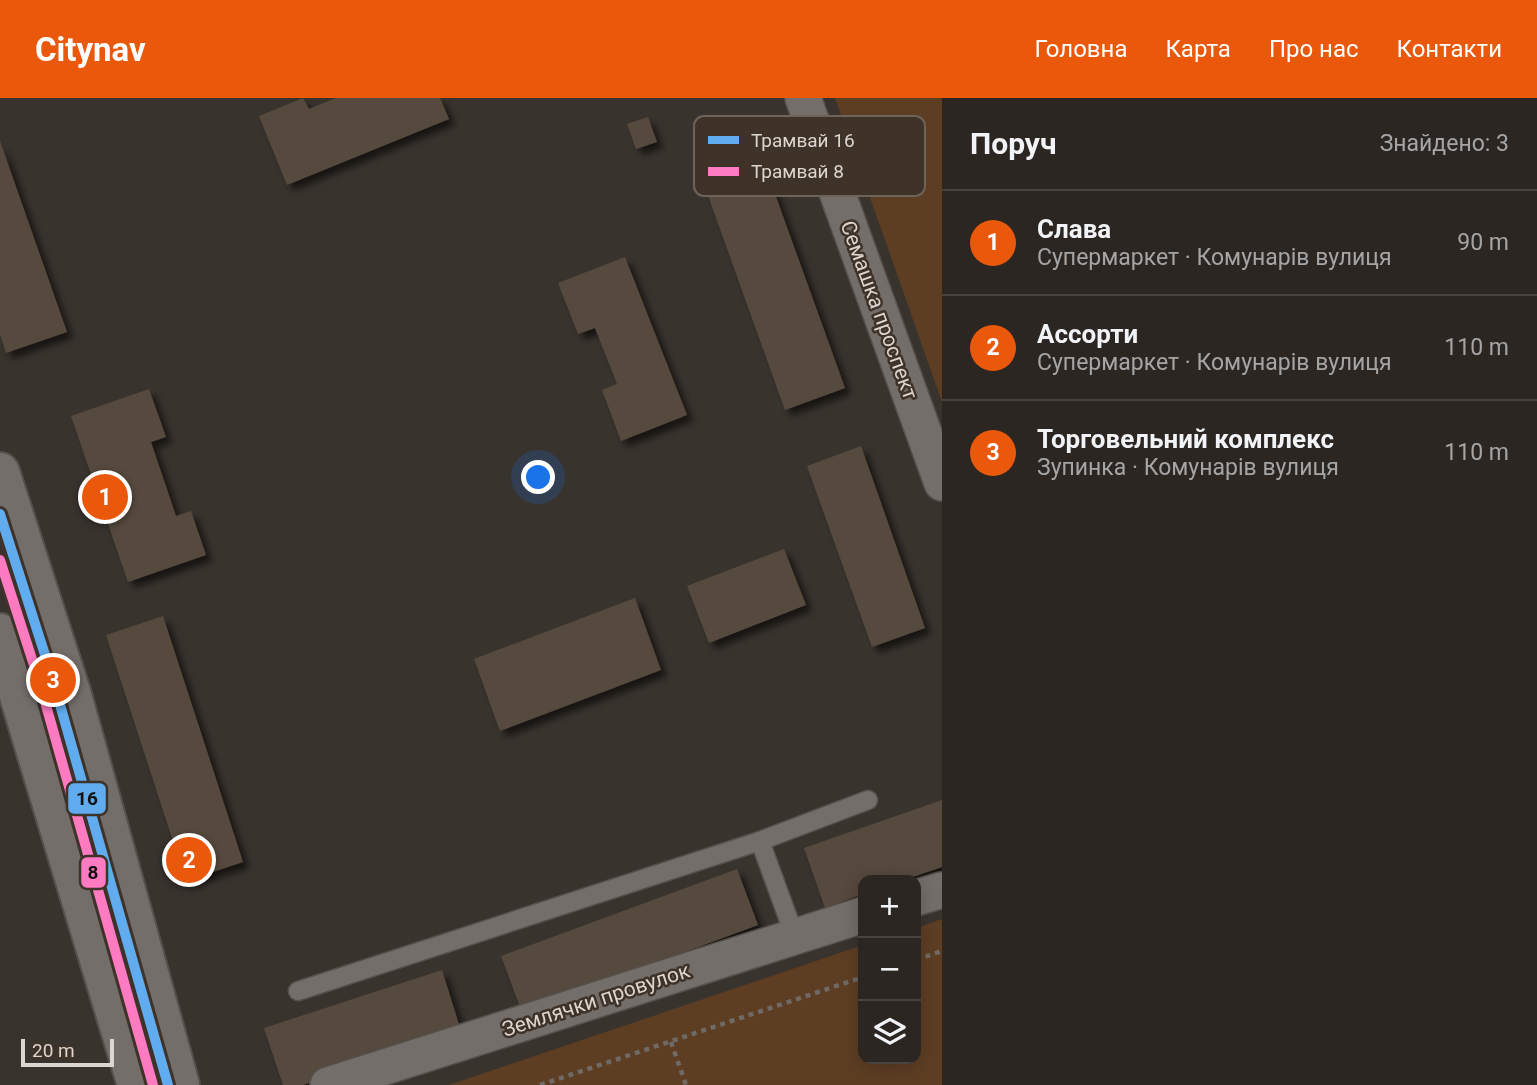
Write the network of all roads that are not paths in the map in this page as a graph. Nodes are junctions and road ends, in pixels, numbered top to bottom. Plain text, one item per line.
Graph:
1 (803, 98) edge
2 (809, 116) edge
3 (838, 196) edge
4 (0, 472) edge
5 (942, 483) edge
6 (0, 633) edge
7 (868, 800) dead end
8 (760, 841) junction
9 (942, 890) edge
10 (921, 896) edge
11 (858, 917) edge
12 (795, 937) junction
13 (298, 991) dead end
14 (137, 1085) edge
15 (180, 1085) edge
16 (328, 1085) edge

1 - 2 street, Семашка проспект
3 - 5 street, Семашка проспект
4 - 15 street
6 - 14 street
7 - 8 lane
8 - 12 lane
8 - 13 lane
9 - 10 street
11 - 12 street, Землячки провулок
12 - 16 street, Землячки провулок

